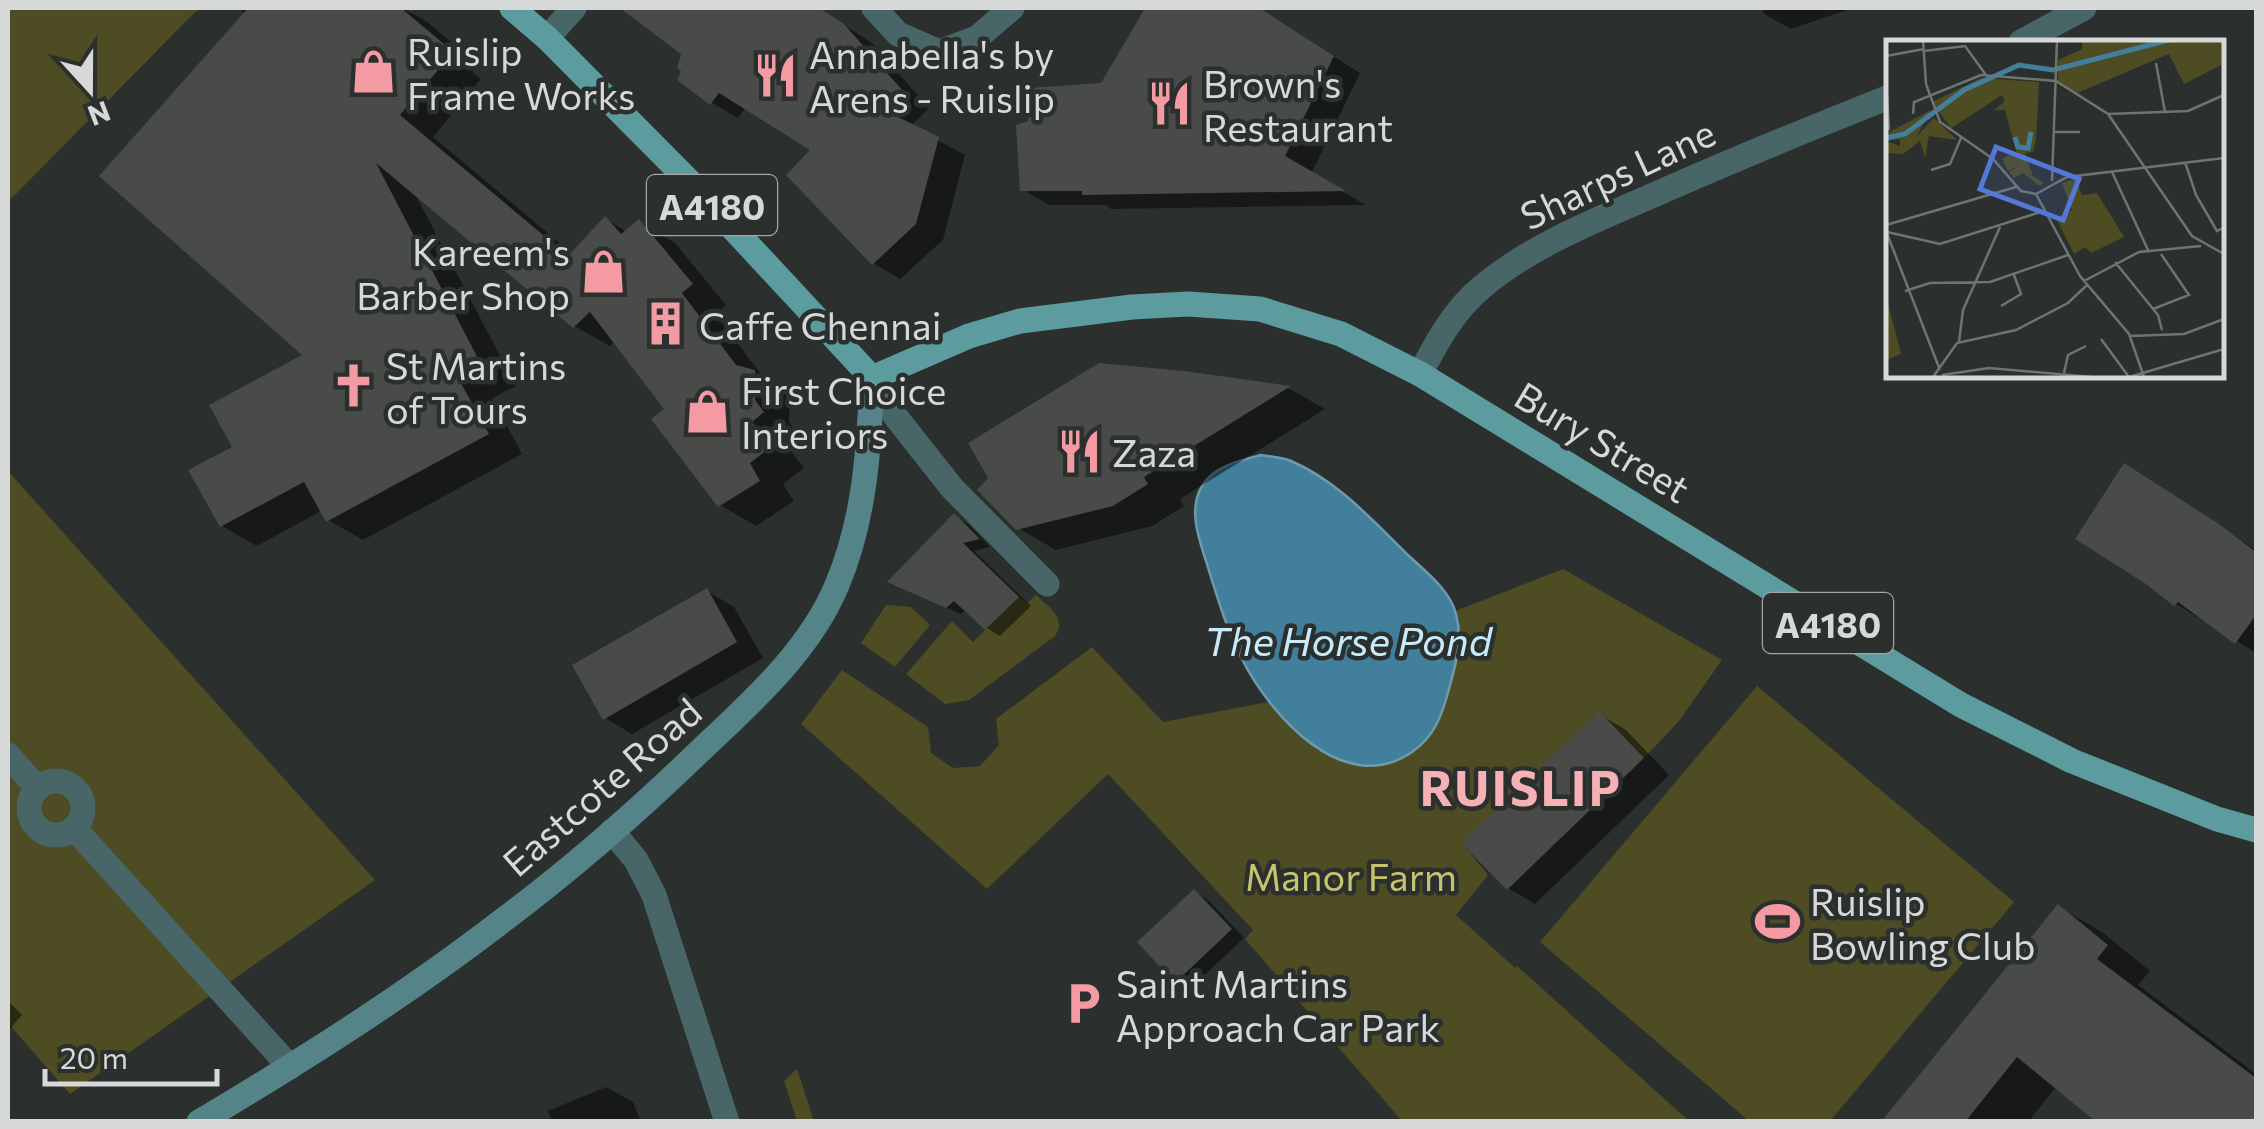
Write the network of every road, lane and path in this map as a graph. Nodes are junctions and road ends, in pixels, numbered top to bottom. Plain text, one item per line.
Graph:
1 (512, 8) edge
2 (574, 8) edge
3 (874, 8) edge
4 (1012, 8) edge
5 (2084, 8) edge
6 (547, 38) junction
7 (2026, 40) edge
8 (1886, 98) edge
9 (1420, 374) junction
10 (872, 378) junction
11 (1047, 584) dead end
12 (8, 755) edge
13 (38, 788) junction
14 (74, 828) junction
15 (2256, 830) edge
16 (612, 831) junction
17 (290, 1067) junction
18 (199, 1122) edge
19 (728, 1122) edge

1 - 6 main road, A4180
2 - 6 street
3 - 4 street
5 - 7 street
6 - 10 main road, A4180
8 - 9 street, Sharps Lane
9 - 10 main road, Bury Street / A4180
9 - 15 main road, Bury Street / A4180
10 - 11 street
10 - 16 main road, Eastcote Road
12 - 13 street
13 - 14 street
13 - 14 street
14 - 17 street
16 - 17 main road, Eastcote Road
16 - 19 street
17 - 18 main road, Eastcote Road

